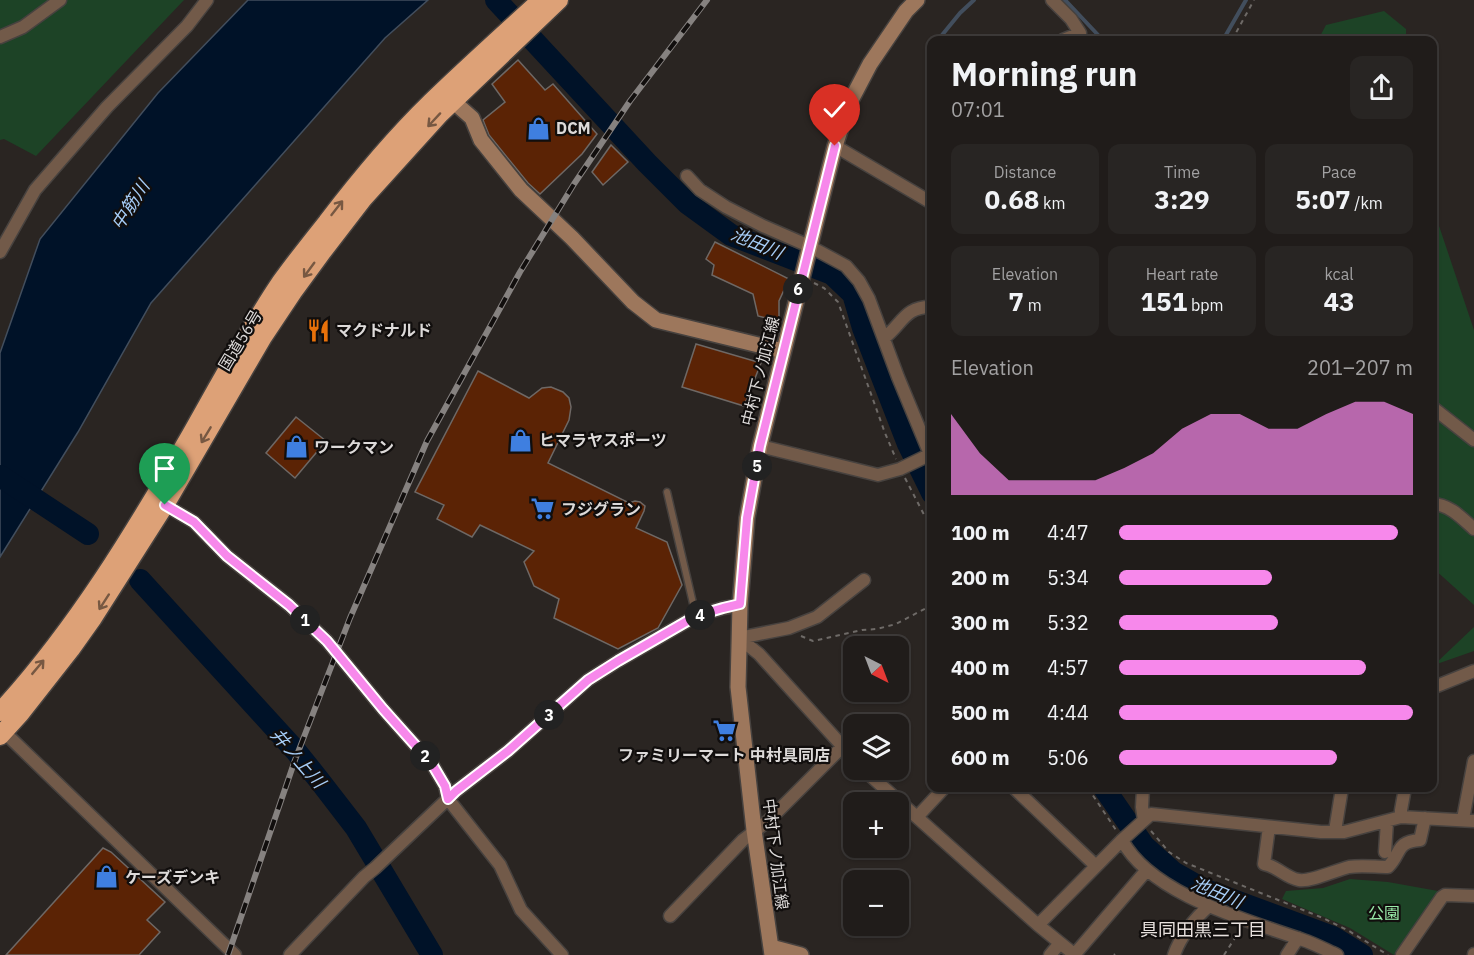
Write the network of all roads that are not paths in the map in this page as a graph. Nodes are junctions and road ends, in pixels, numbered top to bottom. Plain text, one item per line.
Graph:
1 (60, 0) edge
2 (207, 0) edge
3 (559, 0) edge
4 (917, 0) edge
5 (1052, 0) edge
6 (541, 6) edge
7 (1073, 36) edge
8 (0, 38) edge
9 (448, 96) junction
10 (835, 146) junction
11 (687, 176) dead end
12 (927, 200) edge
13 (809, 248) junction
14 (0, 252) edge
15 (927, 307) edge
16 (884, 338) junction
17 (783, 351) junction
18 (1437, 410) edge
19 (1474, 441) edge
20 (760, 446) junction
21 (927, 449) edge
22 (927, 458) edge
23 (667, 492) dead end
24 (1437, 504) edge
25 (165, 505) junction
26 (1474, 529) edge
27 (864, 580) dead end
28 (740, 604) junction
29 (696, 616) junction
30 (739, 638) junction
31 (1474, 671) edge
32 (1437, 686) edge
33 (0, 712) edge
34 (1, 732) edge
35 (842, 747) joint
36 (1474, 761) edge
37 (874, 780) edge
38 (940, 792) edge
39 (1018, 792) edge
40 (1143, 792) edge
41 (1341, 792) edge
42 (1404, 792) edge
43 (448, 799) junction
44 (918, 816) junction
45 (1401, 817) junction
46 (1425, 818) junction
47 (1144, 820) junction
48 (1469, 820) edge
49 (1387, 822) junction
50 (1269, 827) junction
51 (754, 830) junction
52 (1335, 831) junction
53 (1122, 840) junction
54 (1385, 852) dead end
55 (1096, 866) junction
56 (1146, 871) junction
57 (1474, 896) edge
58 (1209, 906) junction
59 (670, 916) dead end
60 (1038, 925) junction
61 (1298, 938) junction
62 (1060, 943) junction
63 (772, 951) edge
64 (235, 955) edge
65 (291, 955) edge
66 (562, 955) edge
67 (801, 955) edge
68 (1050, 955) edge
69 (1075, 955) edge
70 (1174, 955) edge
71 (1287, 955) edge
72 (1337, 955) edge
73 (1402, 955) edge

1 - 8 street
2 - 14 street
3 - 6 highway, 国道56号
4 - 10 main road, 中村下ノ加江線
5 - 7 street
6 - 9 highway, 国道56号
9 - 17 main road
9 -> 25 highway, 国道56号
33 -> 9 highway, 国道56号
10 - 12 street
10 - 13 main road, 中村下ノ加江線
11 - 13 street
13 - 16 street
13 - 17 main road, 中村下ノ加江線
15 - 16 street
16 - 21 street
17 - 20 main road, 中村下ノ加江線
18 - 19 street
20 - 22 street
20 - 28 main road, 中村下ノ加江線
23 - 29 lane
24 - 26 street
25 -> 34 highway, 国道56号
25 - 43 street
27 - 30 street
28 - 29 street
28 - 30 main road, 中村下ノ加江線
29 - 43 street
30 - 35 street
30 - 51 main road, 中村下ノ加江線
31 - 32 street
34 - 64 street
35 - 51 street
36 - 48 street
37 - 44 street
38 - 44 street
39 - 55 street
40 - 47 street
41 - 52 street
42 - 45 street
43 - 65 street
43 - 66 street
44 - 60 street
45 - 46 street
45 - 49 street
46 - 48 street
46 - 50 street
47 - 50 street
47 - 53 street
49 - 52 street
49 - 54 street
50 - 52 street
51 - 59 street
51 - 63 main road, 中村下ノ加江線
53 - 55 street
53 - 56 street
55 - 60 street
56 - 58 street
56 - 69 street
57 - 73 street
58 - 61 street
58 - 70 street
60 - 62 street
61 - 71 street
61 - 72 street
62 - 68 street
62 - 69 street
63 - 67 main road

